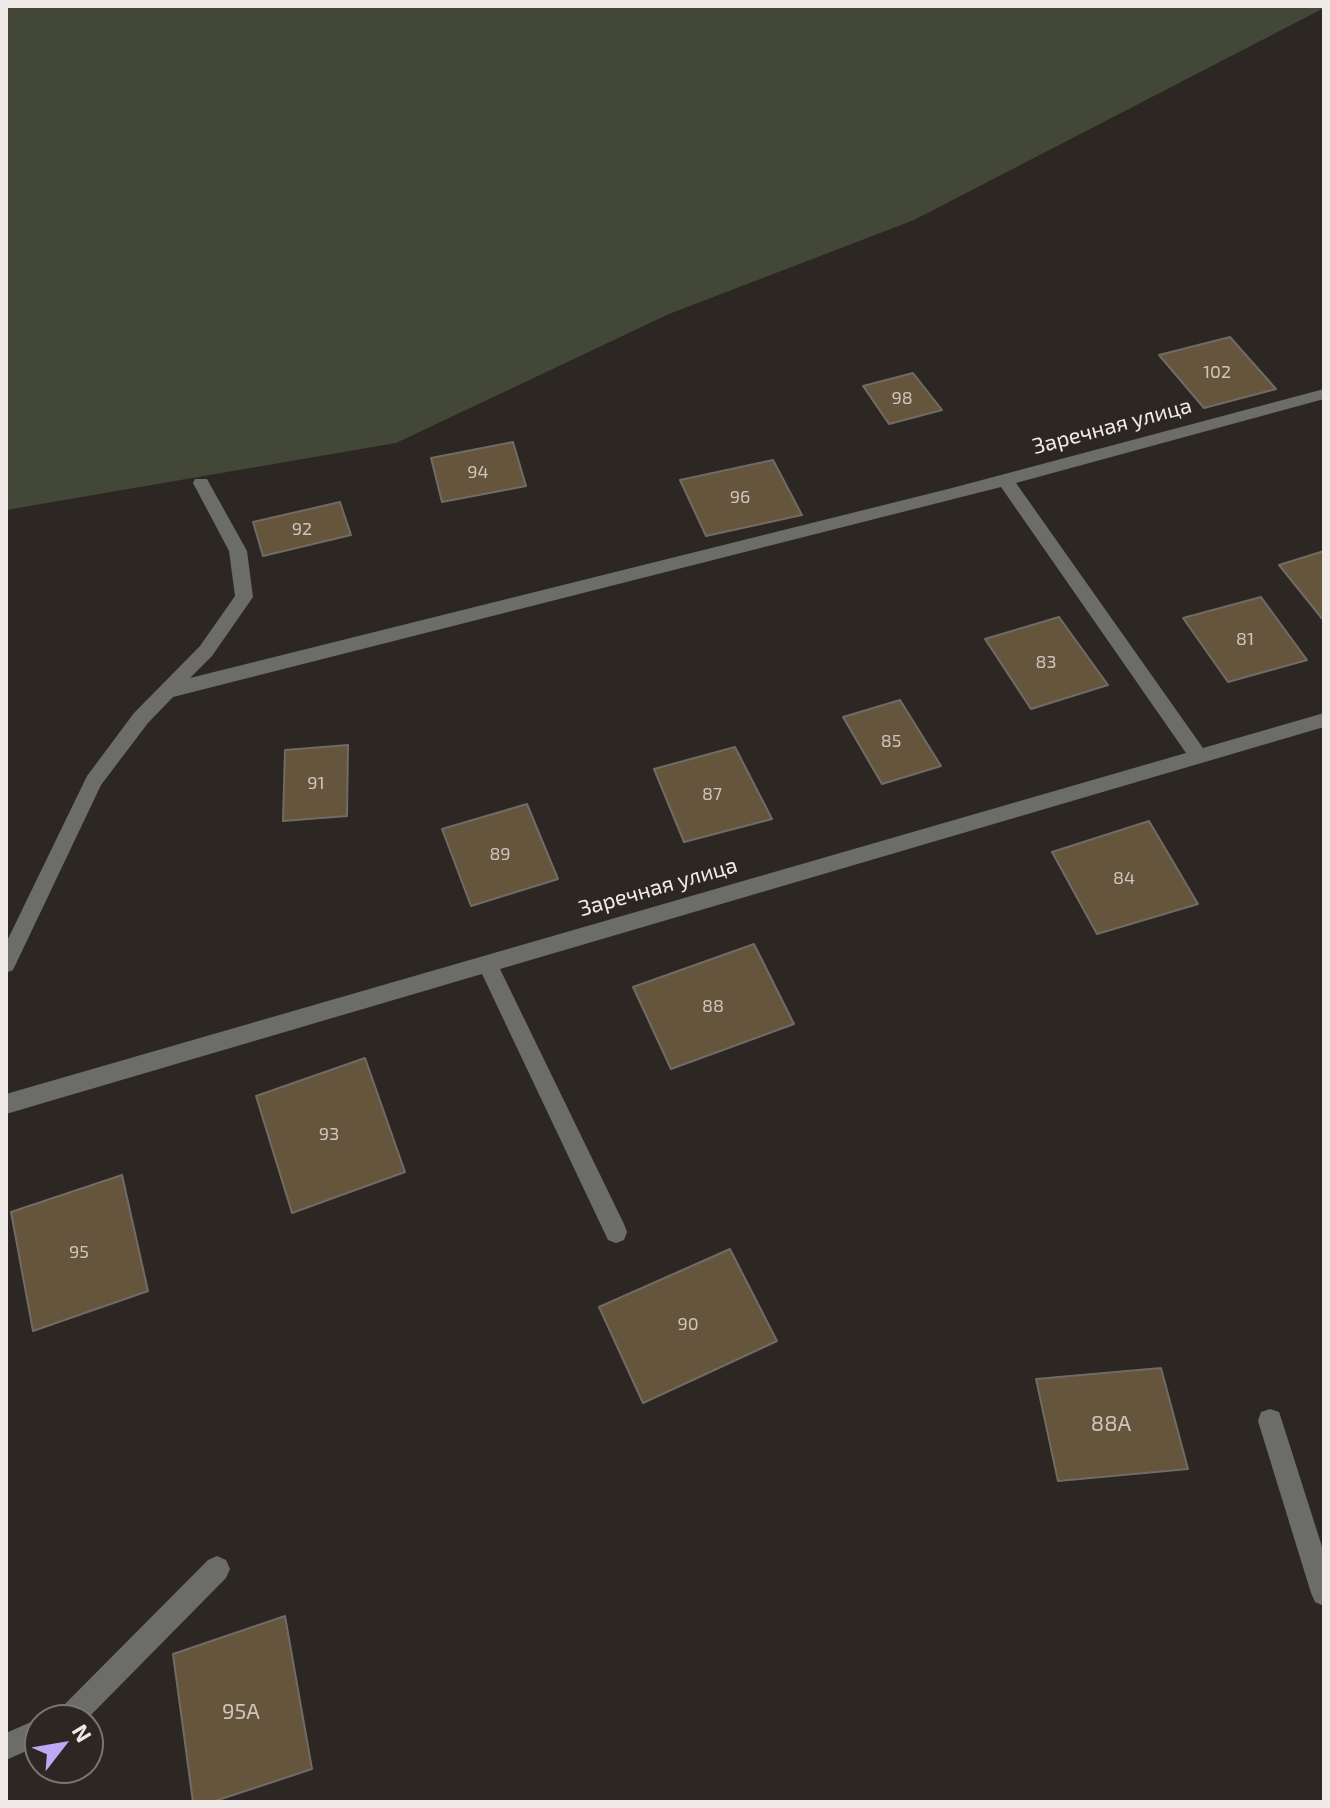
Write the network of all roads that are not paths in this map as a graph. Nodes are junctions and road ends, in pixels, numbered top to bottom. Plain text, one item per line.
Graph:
1 (1324, 394) edge
2 (1005, 480) junction
3 (201, 483) dead end
4 (168, 691) junction
5 (1324, 720) edge
6 (1198, 756) junction
7 (487, 962) junction
8 (6, 964) edge
9 (6, 1104) edge
10 (616, 1232) dead end
11 (1270, 1421) dead end
12 (217, 1569) dead end
13 (1324, 1593) edge
14 (83, 1704) edge

1 - 2 street, Заречная улица
2 - 4 street, Заречная улица
2 - 6 street
3 - 4 street
4 - 8 street
5 - 6 street, Заречная улица
6 - 7 street, Заречная улица
7 - 9 street, Заречная улица
7 - 10 street
11 - 13 street
12 - 14 street

